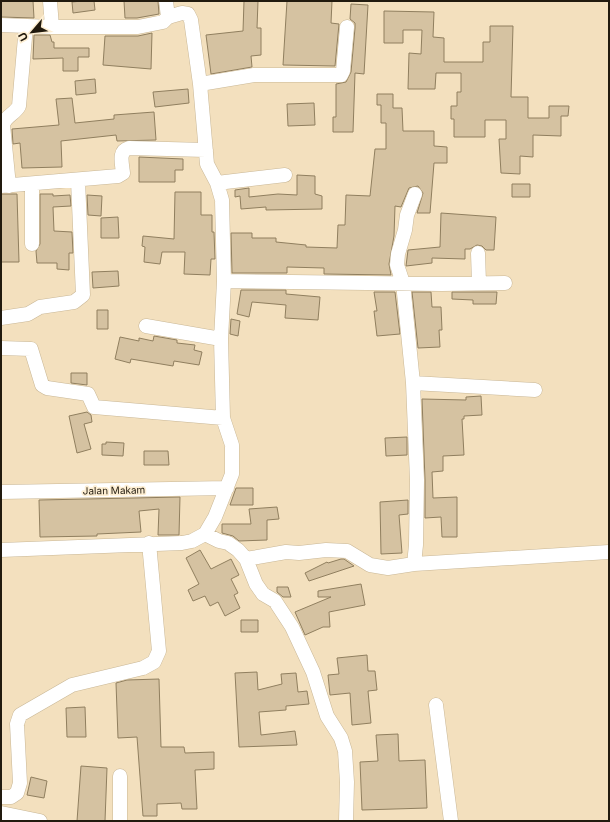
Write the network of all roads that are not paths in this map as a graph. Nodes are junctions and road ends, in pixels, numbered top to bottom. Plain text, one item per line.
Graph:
1 (50, 1) edge
2 (166, 1) edge
3 (168, 17) junction
4 (1, 25) edge
5 (26, 26) junction
6 (52, 27) junction
7 (347, 27) dead end
8 (200, 84) junction
9 (206, 150) junction
10 (285, 174) dead end
11 (78, 181) junction
12 (217, 182) junction
13 (32, 184) junction
14 (5, 186) edge
15 (415, 194) dead end
16 (32, 244) dead end
17 (478, 253) dead end
18 (224, 281) junction
19 (403, 283) junction
20 (480, 283) junction
21 (505, 283) dead end
22 (1, 318) edge
23 (146, 326) dead end
24 (222, 339) junction
25 (1, 348) edge
26 (413, 383) junction
27 (535, 390) dead end
28 (224, 418) junction
29 (227, 488) junction
30 (1, 492) edge
31 (205, 534) junction
32 (150, 543) junction
33 (1, 550) edge
34 (609, 552) edge
35 (246, 559) junction
36 (414, 564) junction
37 (436, 705) dead end
38 (120, 776) dead end
39 (1, 797) edge
40 (1, 814) edge
41 (34, 820) edge
42 (120, 821) edge
43 (346, 821) edge
44 (451, 821) edge

1 - 6 street
2 - 3 street
3 - 6 street
3 - 8 street
4 - 5 street
5 - 6 street
5 - 14 street
7 - 8 street
8 - 9 street
9 - 11 street
9 - 12 street
10 - 12 street
11 - 13 street
11 - 22 street
12 - 18 street
13 - 14 street
13 - 16 street
15 - 19 street
17 - 20 street
18 - 19 street
18 - 24 street
19 - 20 street
19 - 26 street
20 - 21 street
23 - 24 street
24 - 28 street
25 - 28 street
26 - 27 street
26 - 36 street
28 - 29 street
29 - 30 street, Jalan Makam
29 - 31 street
31 - 32 street
31 - 35 street
32 - 33 street
32 - 39 street
34 - 36 street
35 - 36 street
35 - 43 street
37 - 44 street
38 - 42 street
40 - 41 street

